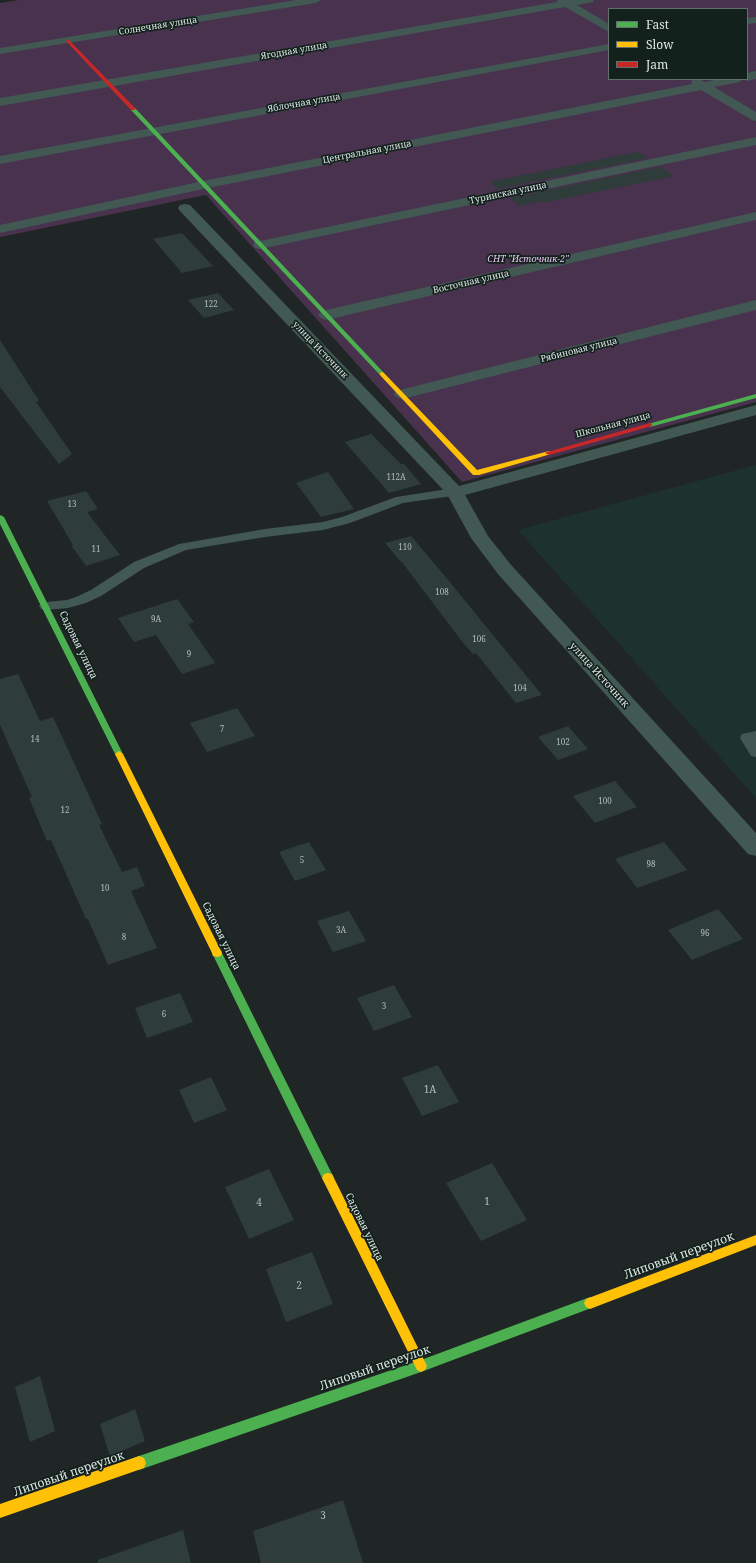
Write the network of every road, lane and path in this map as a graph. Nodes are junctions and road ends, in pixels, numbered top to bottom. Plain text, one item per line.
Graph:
1 (316, 0) edge
2 (588, 0) edge
3 (564, 2) edge
4 (608, 28) edge
5 (68, 40) junction
6 (608, 47) edge
7 (0, 52) edge
8 (723, 80) edge
9 (698, 82) edge
10 (110, 83) junction
11 (0, 102) edge
12 (756, 117) edge
13 (154, 131) junction
14 (756, 141) edge
15 (0, 160) edge
16 (203, 185) junction
17 (185, 208) dead end
18 (756, 216) edge
19 (0, 229) edge
20 (260, 245) junction
21 (756, 305) edge
22 (326, 315) junction
23 (402, 394) junction
24 (756, 396) edge
25 (756, 410) edge
26 (455, 492) junction
27 (0, 517) edge
28 (46, 606) junction
29 (756, 736) edge
30 (756, 752) edge
31 (756, 848) edge
32 (756, 1240) edge
33 (421, 1366) junction
34 (0, 1511) edge

1 - 5 street, Солнечная улица
2 - 3 street, Ягодная улица
3 - 4 street
3 - 10 street, Ягодная улица
5 - 7 street, Солнечная улица
5 - 10 street
6 - 13 street, Яблочная улица
8 - 9 street, Центральная улица
9 - 12 street
9 - 16 street, Центральная улица
10 - 11 street, Ягодная улица
10 - 13 street
13 - 15 street, Яблочная улица
13 - 16 street
14 - 20 street, Туринская улица
16 - 19 street, Центральная улица
16 - 20 street
17 - 26 street, улица Источник
18 - 22 street, Восточная улица
20 - 22 street
21 - 23 street, Рябиновая улица
22 - 23 street
23 - 24 street, Школьная улица
25 - 26 street
26 - 28 lane
26 - 31 street, улица Источник
27 - 28 street, Садовая улица
28 - 33 street, Садовая улица
29 - 30 lane
32 - 33 street, Липовый переулок
33 - 34 street, Липовый переулок

